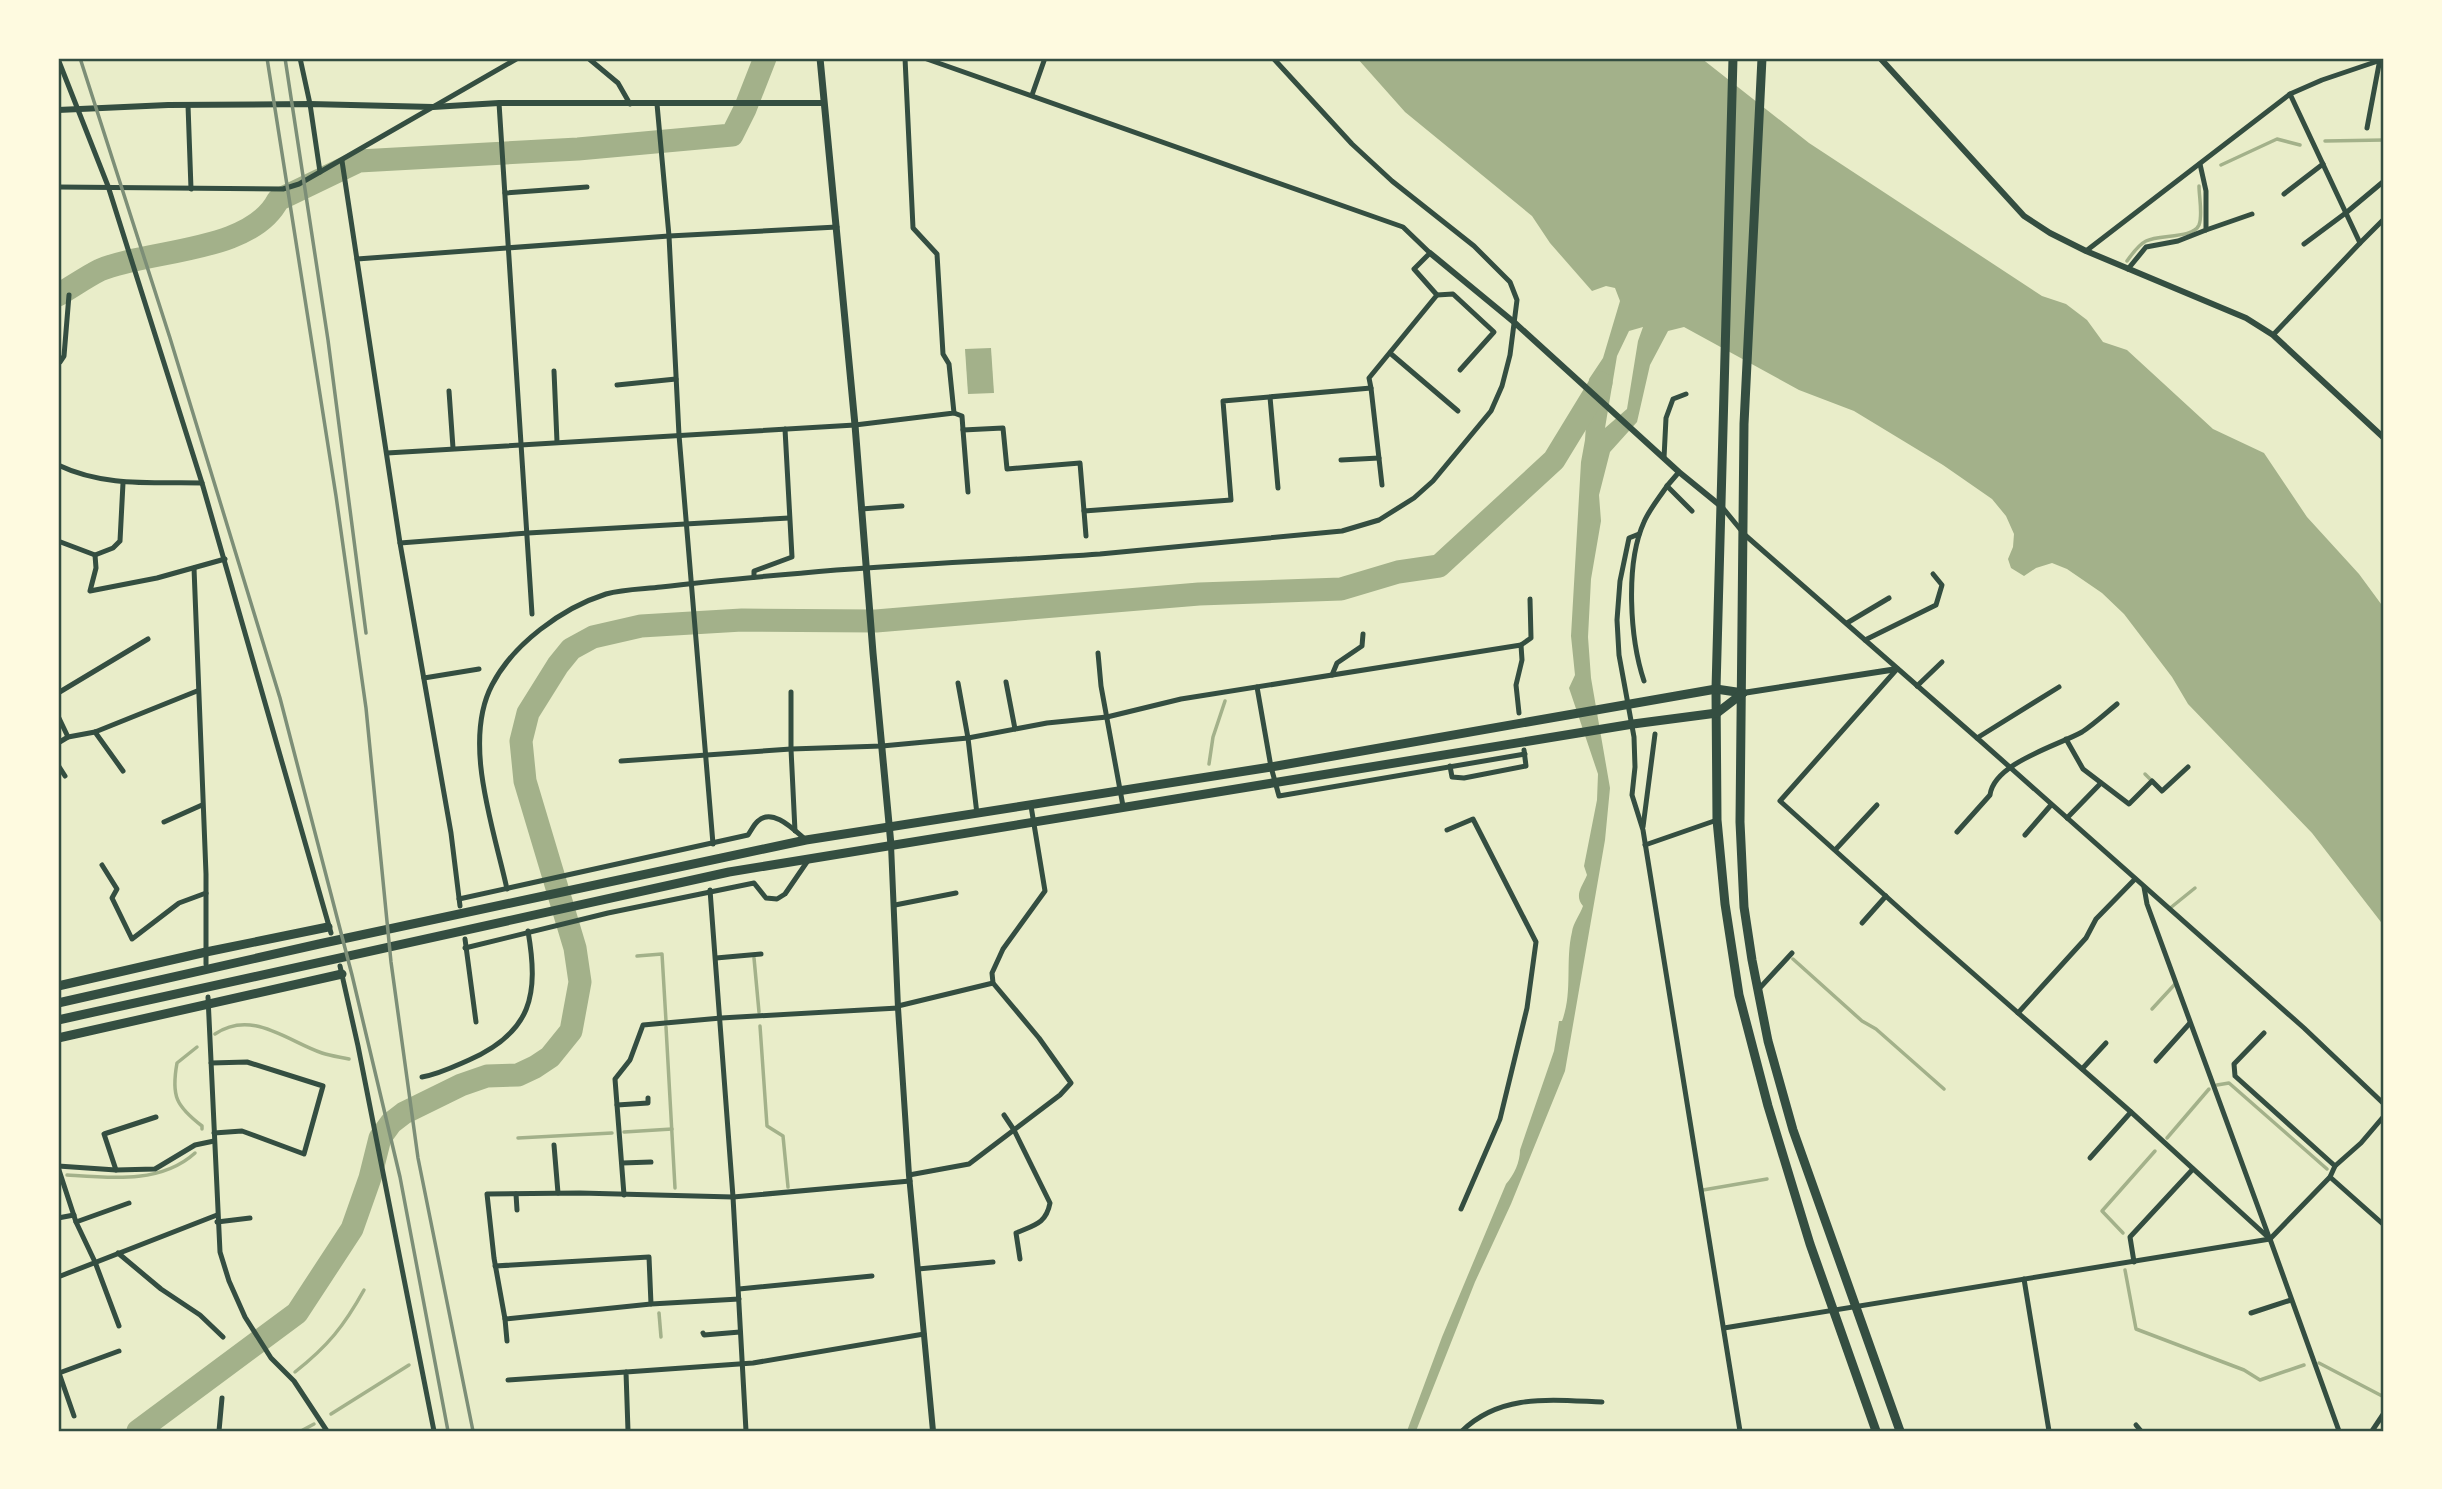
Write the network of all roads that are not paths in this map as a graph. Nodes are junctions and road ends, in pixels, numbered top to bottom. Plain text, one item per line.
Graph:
1 (300, 58) edge
2 (518, 58) edge
3 (588, 58) edge
4 (820, 58) edge
5 (905, 58) edge
6 (924, 58) edge
7 (1045, 58) edge
8 (1273, 58) edge
9 (1733, 58) edge
10 (1762, 58) edge
11 (1880, 58) edge
12 (58, 59) edge
13 (2382, 59) edge
14 (2290, 94) junction
15 (1032, 95) junction
16 (499, 103) junction
17 (824, 103) junction
18 (310, 104) junction
19 (630, 104) junction
20 (657, 104) junction
21 (188, 105) junction
22 (433, 107) junction
23 (79, 108) junction
24 (58, 110) edge
25 (2367, 128) dead end
26 (342, 160) junction
27 (2200, 164) junction
28 (2323, 164) junction
29 (320, 172) junction
30 (2384, 181) edge
31 (108, 186) junction
32 (58, 187) edge
33 (587, 187) dead end
34 (191, 189) junction
35 (505, 193) junction
36 (2284, 194) dead end
37 (2347, 212) junction
38 (2252, 214) dead end
39 (2384, 219) edge
40 (836, 228) junction
41 (2206, 230) junction
42 (669, 236) junction
43 (2360, 243) junction
44 (2304, 244) dead end
45 (509, 249) junction
46 (2085, 251) junction
47 (1430, 253) junction
48 (357, 259) junction
49 (2128, 269) junction
50 (69, 295) dead end
51 (1437, 295) junction
52 (1515, 323) junction
53 (2273, 335) junction
54 (1390, 353) junction
55 (58, 363) edge
56 (1460, 370) dead end
57 (554, 371) dead end
58 (676, 379) junction
59 (617, 385) dead end
60 (1371, 388) junction
61 (449, 391) dead end
62 (1686, 394) dead end
63 (1270, 397) junction
64 (1458, 411) dead end
65 (954, 413) junction
66 (855, 425) junction
67 (785, 429) junction
68 (963, 430) junction
69 (679, 435) junction
70 (2384, 438) edge
71 (556, 442) junction
72 (521, 444) junction
73 (453, 448) junction
74 (387, 453) junction
75 (1379, 458) junction
76 (1664, 458) junction
77 (1341, 460) dead end
78 (58, 465) edge
79 (1679, 472) junction
80 (123, 483) junction
81 (202, 483) junction
82 (1382, 485) dead end
83 (1667, 486) junction
84 (1278, 488) dead end
85 (968, 492) dead end
86 (902, 506) dead end
87 (1722, 507) junction
88 (861, 509) junction
89 (1084, 511) junction
90 (1692, 511) dead end
91 (789, 517) junction
92 (687, 522) junction
93 (528, 533) junction
94 (1639, 534) junction
95 (1745, 535) junction
96 (1086, 536) dead end
97 (58, 541) edge
98 (400, 544) junction
99 (95, 555) junction
100 (225, 559) junction
101 (866, 567) junction
102 (194, 568) junction
103 (1933, 574) dead end
104 (754, 578) junction
105 (691, 587) junction
106 (1889, 598) dead end
107 (1530, 599) dead end
108 (532, 614) dead end
109 (1847, 623) junction
110 (1363, 634) dead end
111 (148, 639) dead end
112 (1865, 640) junction
113 (1521, 645) junction
114 (1098, 653) dead end
115 (1942, 662) dead end
116 (479, 669) dead end
117 (1897, 669) junction
118 (1332, 675) junction
119 (424, 678) junction
120 (1644, 681) dead end
121 (1006, 682) dead end
122 (958, 684) dead end
123 (1917, 686) junction
124 (1257, 687) junction
125 (2059, 687) dead end
126 (1716, 689) junction
127 (197, 691) junction
128 (792, 692) dead end
129 (58, 693) edge
130 (1743, 693) junction
131 (1625, 704) junction
132 (2117, 704) dead end
133 (1519, 713) dead end
134 (1717, 713) junction
135 (58, 716) edge
136 (1107, 717) junction
137 (1629, 725) junction
138 (1015, 729) junction
139 (95, 732) junction
140 (1655, 734) dead end
141 (68, 737) junction
142 (968, 737) junction
143 (1977, 738) junction
144 (2066, 739) junction
145 (58, 743) edge
146 (882, 746) junction
147 (791, 749) junction
148 (705, 755) junction
149 (621, 761) dead end
150 (58, 765) edge
151 (1450, 765) junction
152 (1271, 767) junction
153 (2009, 767) junction
154 (2188, 767) dead end
155 (123, 771) dead end
156 (65, 776) dead end
157 (1274, 782) junction
158 (2101, 783) junction
159 (1120, 789) junction
160 (202, 805) junction
161 (1877, 805) dead end
162 (2051, 805) junction
163 (1031, 806) junction
164 (1123, 806) junction
165 (977, 814) junction
166 (2067, 818) junction
167 (1717, 820) junction
168 (164, 822) dead end
169 (1033, 822) junction
170 (890, 828) junction
171 (1447, 830) dead end
172 (795, 831) junction
173 (1643, 831) junction
174 (1957, 832) dead end
175 (2025, 835) dead end
176 (806, 840) junction
177 (713, 844) junction
178 (891, 845) junction
179 (1645, 845) junction
180 (1836, 849) junction
181 (810, 858) junction
182 (102, 864) dead end
183 (2135, 879) junction
184 (2144, 887) junction
185 (507, 889) junction
186 (710, 890) junction
187 (206, 893) junction
188 (956, 893) dead end
189 (1886, 896) junction
190 (459, 899) junction
191 (895, 905) junction
192 (460, 906) dead end
193 (1862, 923) dead end
194 (329, 930) joint
195 (528, 931) junction
196 (465, 939) dead end
197 (465, 948) junction
198 (206, 952) junction
199 (1793, 953) dead end
200 (761, 954) dead end
201 (716, 958) junction
202 (206, 964) dead end
203 (341, 970) joint
204 (993, 983) junction
205 (58, 986) edge
206 (1757, 991) junction
207 (209, 1001) junction
208 (58, 1003) edge
209 (898, 1007) junction
210 (2018, 1013) junction
211 (721, 1018) junction
212 (58, 1020) edge
213 (476, 1022) dead end
214 (2190, 1023) junction
215 (2264, 1033) dead end
216 (58, 1038) edge
217 (2106, 1043) dead end
218 (2156, 1060) dead end
219 (211, 1063) junction
220 (2082, 1069) junction
221 (422, 1077) dead end
222 (648, 1098) dead end
223 (2384, 1104) edge
224 (617, 1105) junction
225 (2131, 1112) junction
226 (1004, 1115) dead end
227 (2384, 1116) edge
228 (156, 1117) dead end
229 (1014, 1130) junction
230 (214, 1133) junction
231 (214, 1141) junction
232 (554, 1145) dead end
233 (2090, 1158) dead end
234 (651, 1162) dead end
235 (622, 1163) junction
236 (58, 1166) edge
237 (2335, 1166) junction
238 (2193, 1168) junction
239 (116, 1170) junction
240 (2330, 1177) junction
241 (909, 1178) junction
242 (60, 1180) edge
243 (558, 1193) junction
244 (516, 1194) junction
245 (624, 1195) junction
246 (733, 1196) junction
247 (129, 1203) dead end
248 (1461, 1209) dead end
249 (517, 1210) dead end
250 (58, 1218) edge
251 (217, 1218) junction
252 (250, 1218) dead end
253 (75, 1219) junction
254 (2384, 1225) edge
255 (2270, 1240) junction
256 (118, 1253) junction
257 (1020, 1259) dead end
258 (95, 1262) junction
259 (993, 1262) dead end
260 (2134, 1262) junction
261 (495, 1266) junction
262 (918, 1269) junction
263 (872, 1276) dead end
264 (58, 1277) edge
265 (2024, 1279) junction
266 (738, 1289) junction
267 (739, 1299) junction
268 (2291, 1300) junction
269 (651, 1304) junction
270 (1855, 1306) junction
271 (1832, 1310) junction
272 (2251, 1314) dead end
273 (505, 1319) junction
274 (119, 1326) dead end
275 (1724, 1328) junction
276 (740, 1332) junction
277 (703, 1333) dead end
278 (924, 1334) junction
279 (223, 1337) dead end
280 (508, 1341) dead end
281 (118, 1351) dead end
282 (742, 1364) junction
283 (58, 1372) edge
284 (626, 1372) junction
285 (508, 1381) dead end
286 (222, 1398) dead end
287 (1602, 1402) dead end
288 (2384, 1413) edge
289 (74, 1416) dead end
290 (2136, 1425) dead end
291 (219, 1431) edge
292 (327, 1431) edge
293 (434, 1431) edge
294 (628, 1431) edge
295 (746, 1431) edge
296 (933, 1431) edge
297 (1462, 1431) edge
298 (1740, 1431) edge
299 (1876, 1431) edge
300 (1900, 1431) edge
301 (2049, 1431) edge
302 (2141, 1431) edge
303 (2339, 1431) edge
304 (2372, 1431) edge

1 - 18 street
2 - 22 street
3 - 19 street
4 - 17 main road
5 - 65 street
6 - 15 street
7 - 15 street
8 - 52 street
9 - 87 highway
10 - 95 highway
11 - 46 street
12 - 23 street
13 - 14 street
13 - 25 street
14 - 27 street
14 - 28 street
15 - 47 street
16 - 19 street
16 - 22 street
16 - 35 street
17 - 20 street
17 - 40 main road
18 - 21 street
18 - 22 street
18 - 29 street
19 - 20 street
20 - 42 street
21 - 23 street
21 - 34 street
22 - 26 street
23 - 24 street
23 - 31 street
26 - 29 street
26 - 48 street
27 - 41 street
27 - 46 street
28 - 36 street
28 - 37 street
29 - 34 street
30 - 37 street
31 - 32 street
31 - 34 street
31 - 81 street
33 - 35 street
35 - 45 street
37 - 43 street
37 - 44 street
38 - 41 street
39 - 43 street
40 - 42 street
40 - 66 main road
41 - 49 street
42 - 45 street
42 - 58 street
43 - 53 street
45 - 48 street
45 - 72 street
46 - 49 street
47 - 51 street
47 - 52 street
48 - 74 street
49 - 53 street
50 - 55 street
51 - 54 street
51 - 56 street
52 - 76 street
52 - 101 street
53 - 70 street
54 - 60 street
54 - 64 street
57 - 71 street
58 - 59 street
58 - 69 street
60 - 63 street
60 - 75 street
61 - 73 street
62 - 76 street
63 - 84 street
63 - 89 street
65 - 66 street
65 - 68 street
66 - 67 street
66 - 88 main road
67 - 69 street
67 - 91 street
68 - 85 street
68 - 89 street
69 - 71 street
69 - 92 street
71 - 72 street
72 - 73 street
72 - 93 street
73 - 74 street
74 - 98 street
75 - 77 street
75 - 82 street
76 - 79 street
78 - 80 street
79 - 83 street
79 - 87 street
80 - 81 street
80 - 99 street
81 - 100 street
83 - 90 street
83 - 94 street
86 - 88 street
87 - 95 street
87 - 126 highway
88 - 101 main road
89 - 96 street
91 - 92 street
91 - 104 street
92 - 93 street
92 - 105 street
93 - 98 street
93 - 108 street
94 - 120 street
94 - 131 street
95 - 109 street
95 - 130 highway
97 - 99 street
98 - 119 street
99 - 102 street
100 - 102 street
100 - 194 street
101 - 104 street
101 - 146 main road
102 - 127 street
103 - 112 street
104 - 105 street
105 - 148 street
105 - 185 street
106 - 109 street
107 - 113 street
109 - 112 street
110 - 118 street
111 - 129 street
112 - 117 street
113 - 118 street
113 - 133 street
114 - 136 street
115 - 123 street
116 - 119 street
117 - 123 street
117 - 130 street
117 - 180 street
118 - 124 street
119 - 190 street
121 - 138 street
122 - 142 street
123 - 143 street
124 - 136 street
124 - 152 street
125 - 143 street
126 - 130 highway
126 - 131 highway
126 - 134 highway
127 - 139 street
127 - 160 street
128 - 147 street
130 - 134 highway
130 - 206 highway
131 - 137 street
131 - 152 highway
132 - 144 street
134 - 137 highway
134 - 167 highway
135 - 141 street
136 - 138 street
136 - 159 street
137 - 157 highway
137 - 173 street
138 - 142 street
139 - 141 street
139 - 155 street
140 - 173 street
141 - 145 street
142 - 146 street
142 - 165 street
143 - 153 street
144 - 153 street
144 - 158 street
146 - 147 street
146 - 170 main road
147 - 148 street
147 - 172 street
148 - 149 street
148 - 177 street
150 - 156 street
151 - 151 street
151 - 157 street
152 - 157 street
152 - 159 highway
153 - 162 street
153 - 174 street
154 - 158 street
157 - 164 highway
158 - 166 street
159 - 163 highway
159 - 164 street
160 - 168 street
160 - 187 street
161 - 180 street
162 - 166 street
162 - 175 street
163 - 165 highway
163 - 169 street
164 - 169 highway
165 - 170 highway
166 - 183 street
167 - 179 street
167 - 271 highway
169 - 178 highway
169 - 204 street
170 - 176 highway
170 - 178 main road
171 - 248 street
172 - 176 street
172 - 177 street
173 - 179 street
176 - 208 highway
177 - 185 street
178 - 181 highway
178 - 191 street
179 - 275 street
180 - 189 street
181 - 186 street
181 - 212 highway
182 - 187 street
183 - 184 street
183 - 210 street
184 - 214 street
184 - 223 street
185 - 190 street
186 - 195 street
186 - 201 street
187 - 198 street
188 - 191 street
189 - 193 street
189 - 210 street
190 - 192 street
191 - 209 street
194 - 198 highway
195 - 197 street
195 - 221 street
196 - 197 street
197 - 213 street
198 - 202 street
198 - 205 highway
199 - 206 street
200 - 201 street
201 - 211 street
203 - 207 highway
203 - 293 street
204 - 209 street
204 - 229 street
206 - 270 highway
207 - 216 highway
207 - 219 street
209 - 211 street
209 - 241 street
210 - 220 street
211 - 224 street
211 - 246 street
214 - 218 street
214 - 255 street
215 - 237 street
217 - 220 street
219 - 230 street
219 - 230 street
220 - 225 street
222 - 224 street
224 - 235 street
225 - 233 street
225 - 238 street
226 - 229 street
227 - 237 street
228 - 239 street
229 - 241 street
229 - 257 street
230 - 231 street
231 - 239 street
231 - 251 street
232 - 243 street
234 - 235 street
235 - 245 street
236 - 239 street
236 - 242 street
237 - 240 street
238 - 255 street
238 - 260 street
240 - 254 street
240 - 255 street
241 - 246 street
241 - 262 street
242 - 253 street
243 - 244 street
243 - 245 street
244 - 249 street
244 - 261 street
245 - 246 street
246 - 266 street
247 - 253 street
250 - 253 street
251 - 252 street
251 - 256 street
251 - 292 street
253 - 258 street
255 - 260 street
255 - 268 street
256 - 258 street
256 - 279 street
258 - 264 street
258 - 274 street
259 - 262 street
260 - 265 street
261 - 269 street
261 - 273 street
262 - 278 street
263 - 266 street
265 - 270 street
265 - 301 street
266 - 267 street
267 - 269 street
267 - 276 street
268 - 272 street
268 - 303 street
269 - 273 street
270 - 271 street
270 - 300 highway
271 - 275 street
271 - 299 highway
273 - 280 street
275 - 298 street
276 - 277 street
276 - 282 street
278 - 282 street
278 - 296 street
281 - 283 street
282 - 284 street
282 - 295 street
283 - 289 street
284 - 285 street
284 - 294 street
286 - 291 street
287 - 297 street
288 - 304 street
290 - 302 street

